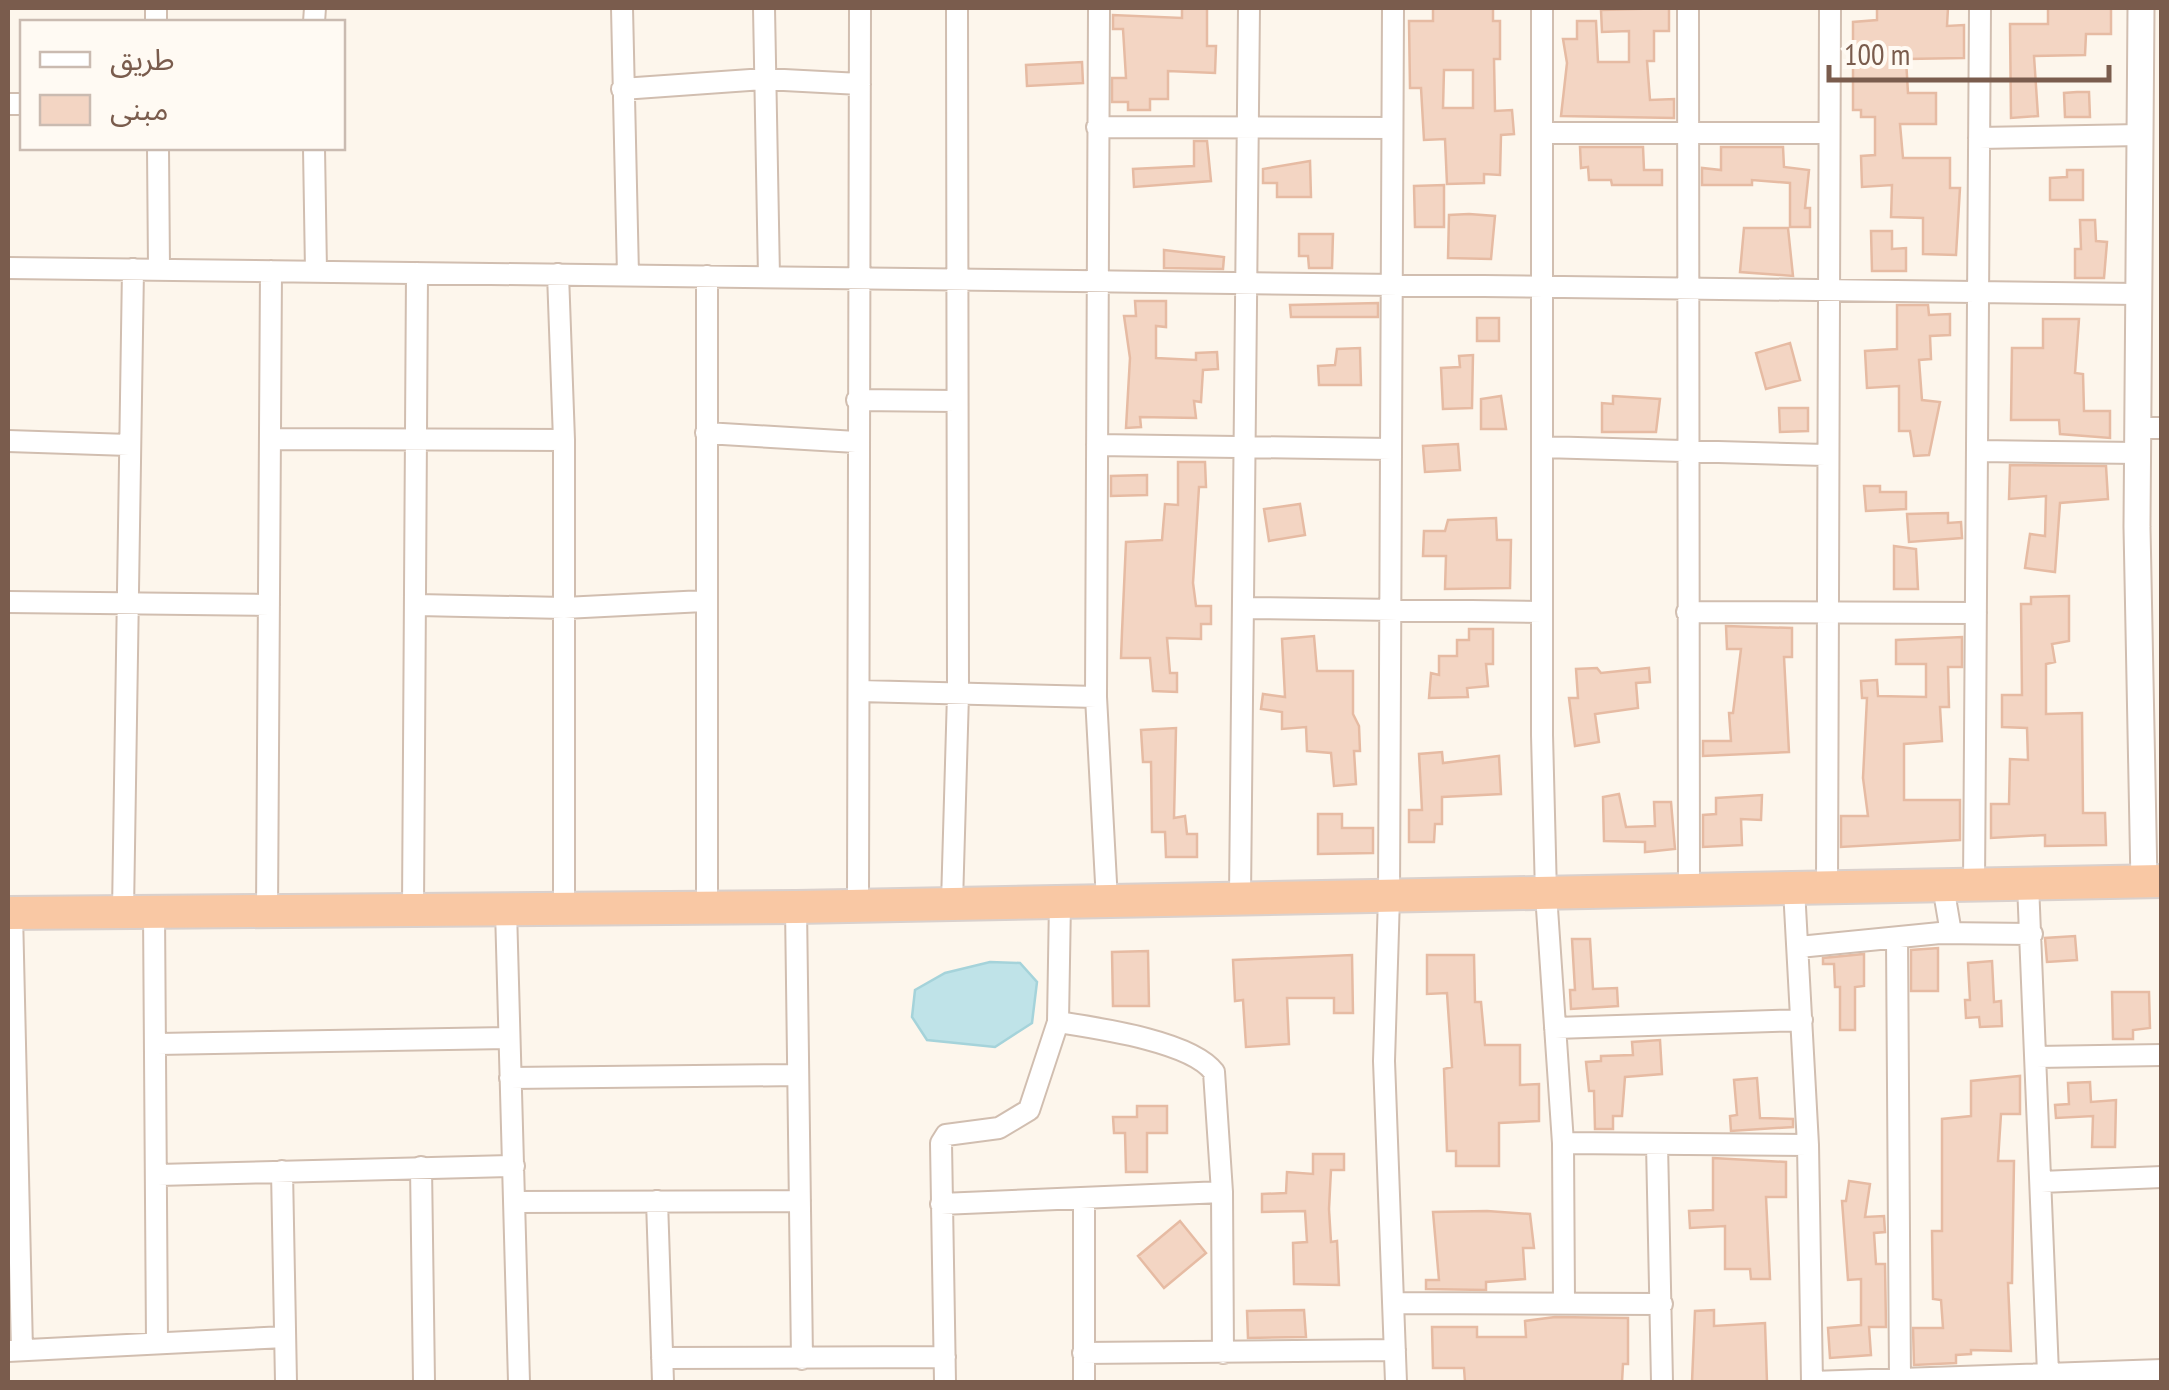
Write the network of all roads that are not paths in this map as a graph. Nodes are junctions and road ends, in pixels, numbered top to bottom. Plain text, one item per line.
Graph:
1 (622, 8) edge
2 (764, 8) edge
3 (860, 8) edge
4 (957, 8) edge
5 (1098, 8) edge
6 (1248, 8) edge
7 (1393, 8) edge
8 (1542, 8) edge
9 (1688, 8) edge
10 (1830, 8) edge
11 (1980, 8) edge
12 (2140, 8) edge
13 (2151, 65) edge
14 (765, 79) junction
15 (860, 84) junction
16 (622, 89) junction
17 (1098, 127) junction
18 (1248, 127) junction
19 (1392, 128) junction
20 (1688, 130) junction
21 (1828, 132) junction
22 (1542, 133) junction
23 (2140, 135) junction
24 (1979, 138) junction
25 (158, 150) edge
26 (314, 150) edge
27 (8, 268) edge
28 (133, 269) junction
29 (159, 269) junction
30 (271, 271) junction
31 (316, 272) junction
32 (417, 273) junction
33 (558, 274) junction
34 (628, 275) junction
35 (707, 276) junction
36 (769, 277) junction
37 (859, 278) junction
38 (955, 279) junction
39 (1098, 281) junction
40 (1247, 283) junction
41 (1392, 284) junction
42 (1542, 286) junction
43 (1687, 288) junction
44 (1829, 290) junction
45 (1978, 292) junction
46 (2138, 294) junction
47 (857, 400) junction
48 (956, 401) junction
49 (706, 433) junction
50 (2146, 437) edge
51 (272, 440) junction
52 (416, 440) junction
53 (564, 440) junction
54 (8, 442) edge
55 (856, 442) junction
56 (129, 445) junction
57 (1097, 445) junction
58 (1246, 446) junction
59 (1542, 448) junction
60 (1391, 449) junction
61 (1978, 451) junction
62 (1686, 452) junction
63 (1826, 455) junction
64 (704, 600) junction
65 (8, 602) edge
66 (129, 604) junction
67 (269, 605) junction
68 (418, 605) junction
69 (564, 608) junction
70 (1246, 608) junction
71 (1390, 611) junction
72 (1824, 611) junction
73 (1542, 612) junction
74 (1687, 612) junction
75 (1976, 613) junction
76 (859, 691) junction
77 (958, 694) junction
78 (1096, 696) junction
79 (2153, 881) edge
80 (2028, 884) junction
81 (1959, 886) junction
82 (1827, 888) junction
83 (1794, 889) junction
84 (1689, 892) junction
85 (1546, 894) junction
86 (1240, 896) junction
87 (1389, 897) junction
88 (1107, 900) junction
89 (1060, 901) junction
90 (952, 903) junction
91 (858, 904) junction
92 (796, 907) junction
93 (564, 908) junction
94 (707, 908) junction
95 (414, 910) junction
96 (506, 910) junction
97 (138, 912) junction
98 (267, 912) junction
99 (10, 913) edge
100 (1951, 933) junction
101 (2032, 934) junction
102 (1897, 938) junction
103 (1798, 947) junction
104 (1802, 1020) junction
105 (1058, 1022) junction
106 (1555, 1028) junction
107 (508, 1038) junction
108 (158, 1044) junction
109 (2162, 1055) edge
110 (2036, 1057) junction
111 (798, 1075) junction
112 (510, 1078) junction
113 (1563, 1143) junction
114 (1657, 1144) junction
115 (1808, 1145) junction
116 (514, 1166) junction
117 (420, 1167) junction
118 (282, 1171) junction
119 (158, 1175) junction
120 (2162, 1177) edge
121 (2041, 1182) junction
122 (1222, 1192) junction
123 (1084, 1198) junction
124 (658, 1201) junction
125 (514, 1202) junction
126 (800, 1202) junction
127 (941, 1204) junction
128 (1394, 1303) junction
129 (1564, 1303) junction
130 (1662, 1304) junction
131 (285, 1338) junction
132 (157, 1343) junction
133 (15, 1350) edge
134 (1395, 1350) junction
135 (1083, 1353) junction
136 (1223, 1354) junction
137 (662, 1358) junction
138 (802, 1358) junction
139 (945, 1358) junction
140 (2162, 1370) edge
141 (2048, 1373) junction
142 (1900, 1380) edge
143 (286, 1382) edge
144 (424, 1382) edge
145 (519, 1382) edge
146 (663, 1382) edge
147 (945, 1382) edge
148 (1084, 1382) edge
149 (1396, 1382) edge
150 (1662, 1382) edge
151 (1812, 1382) edge

1 - 16 street
2 - 14 street
3 - 15 street
4 - 38 street
5 - 17 street
6 - 18 street
7 - 19 street
8 - 22 street
9 - 20 street
10 - 21 street
11 - 24 street
12 - 13 street
13 - 23 street
14 - 15 street
14 - 16 street
14 - 36 street
15 - 37 street
16 - 34 street
17 - 18 street
17 - 39 street
18 - 19 street
18 - 40 street
19 - 41 street
20 - 21 street
20 - 22 street
20 - 43 street
21 - 44 street
22 - 42 street
23 - 24 street
23 - 46 street
24 - 45 street
25 - 29 street
26 - 31 street
27 - 28 street
28 - 29 street
28 - 56 street
29 - 30 street
30 - 31 street
30 - 51 street
31 - 32 street
32 - 33 street
32 - 52 street
33 - 34 street
33 - 53 street
34 - 35 street
35 - 36 street
35 - 49 street
36 - 37 street
37 - 38 street
37 - 47 street
38 - 39 street
38 - 48 street
39 - 40 street
39 - 57 street
40 - 41 street
40 - 58 street
41 - 42 street
41 - 60 street
42 - 43 street
42 - 59 street
43 - 44 street
43 - 62 street
44 - 45 street
44 - 63 street
45 - 46 street
45 - 61 street
46 - 50 street
47 - 48 street
47 - 55 street
48 - 77 street
49 - 55 street
49 - 64 street
50 - 61 street
50 - 79 street
51 - 52 street
51 - 67 street
52 - 53 street
52 - 68 street
53 - 69 street
54 - 56 street
55 - 76 street
56 - 66 street
57 - 58 street
57 - 78 street
58 - 60 street
58 - 70 street
59 - 62 street
59 - 73 street
60 - 71 street
61 - 75 street
62 - 63 street
62 - 74 street
63 - 72 street
64 - 69 street
64 - 94 street
65 - 66 street
66 - 67 street
66 - 97 street
67 - 98 street
68 - 69 street
68 - 95 street
69 - 93 street
70 - 71 street
70 - 86 street
71 - 73 street
71 - 87 street
72 - 74 street
72 - 75 street
72 - 82 street
73 - 85 street
74 - 84 street
75 - 81 street
76 - 77 street
76 - 91 street
77 - 78 street
77 - 90 street
78 - 88 street
79 - 80 highway
80 - 81 highway
80 - 101 street
81 - 82 highway
81 - 100 street
82 - 83 highway
83 - 84 highway
83 - 103 street
84 - 85 highway
85 - 87 highway
85 - 106 street
86 - 87 highway
86 - 88 highway
87 - 128 street
88 - 89 highway
89 - 90 highway
89 - 105 street
90 - 91 highway
91 - 92 highway
92 - 94 highway
92 - 111 street
93 - 94 highway
93 - 96 highway
95 - 96 highway
95 - 98 highway
96 - 107 street
97 - 98 highway
97 - 99 highway
97 - 108 street
99 - 133 street
100 - 101 street
100 - 102 street
101 - 110 street
102 - 103 street
102 - 142 street
103 - 104 street
104 - 106 street
104 - 115 street
105 - 122 street
105 - 127 street
106 - 113 street
107 - 108 street
107 - 112 street
108 - 119 street
109 - 110 street
110 - 121 street
111 - 112 street
111 - 126 street
112 - 116 street
113 - 114 street
113 - 129 street
114 - 115 street
114 - 130 street
115 - 151 street
116 - 117 street
116 - 125 street
117 - 118 street
117 - 144 street
118 - 119 street
118 - 131 street
119 - 132 street
120 - 121 street
121 - 141 street
122 - 123 street
122 - 136 street
123 - 127 street
123 - 135 street
124 - 125 street
124 - 126 street
124 - 137 street
125 - 145 street
126 - 138 street
127 - 139 street
128 - 129 street
128 - 134 street
129 - 130 street
130 - 150 street
131 - 132 street
131 - 143 street
132 - 133 street
134 - 136 street
134 - 149 street
135 - 136 street
135 - 148 street
137 - 138 street
137 - 146 street
138 - 139 street
139 - 147 street
140 - 141 street
141 - 142 street
142 - 151 street

